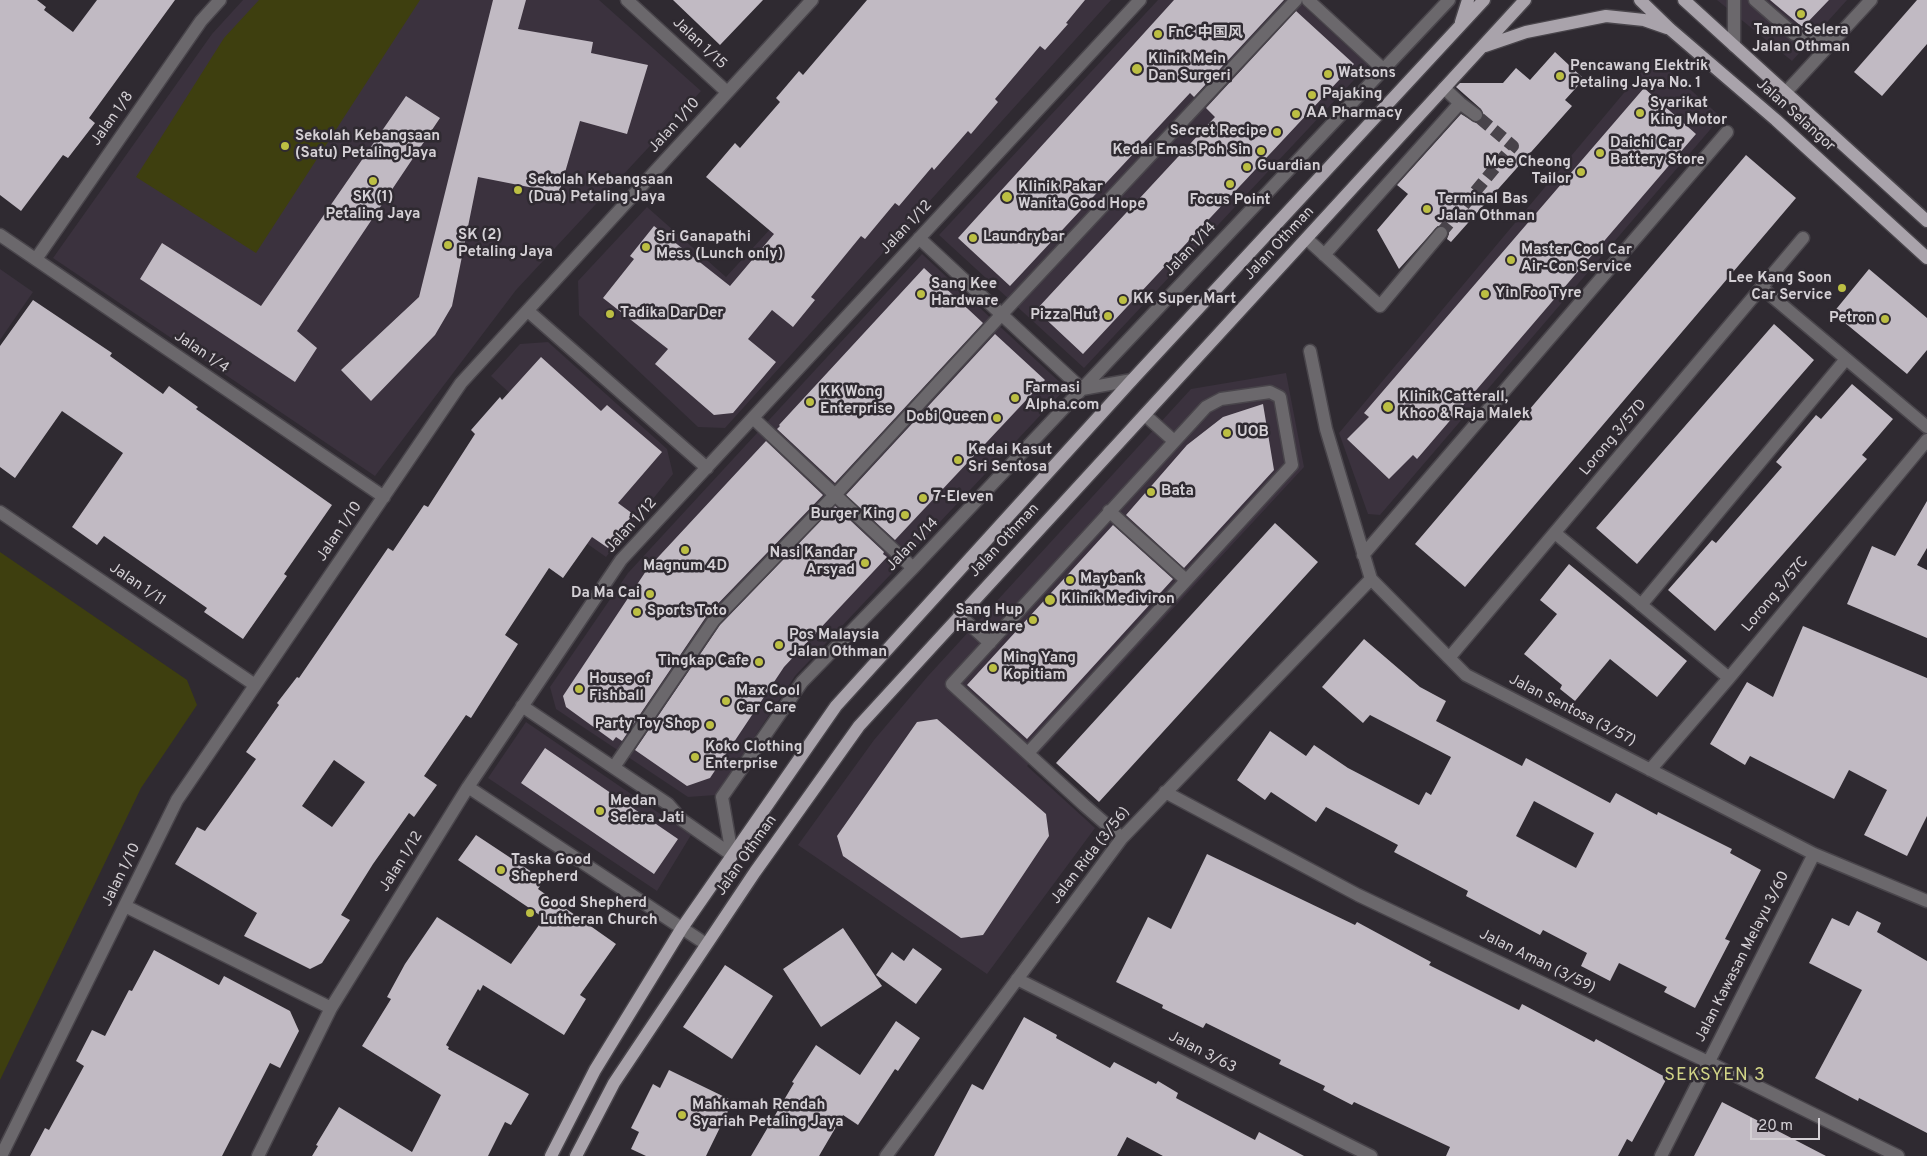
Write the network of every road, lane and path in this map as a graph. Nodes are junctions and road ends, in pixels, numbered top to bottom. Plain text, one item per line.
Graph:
1 (220, 0) edge
2 (627, 0) edge
3 (812, 0) edge
4 (1140, 0) edge
5 (1296, 0) edge
6 (1308, 0) edge
7 (1449, 0) edge
8 (1468, 0) edge
9 (1484, 0) edge
10 (1525, 0) edge
11 (1640, 0) edge
12 (1734, 0) edge
13 (1755, 0) edge
14 (1871, 0) edge
15 (1687, 2) edge
16 (1460, 26) junction
17 (1670, 29) junction
18 (1837, 36) junction
19 (1734, 46) junction
20 (1483, 47) junction
21 (1384, 70) junction
22 (1444, 88) junction
23 (727, 92) junction
24 (1786, 92) junction
25 (1460, 102) junction
26 (1476, 115) tunnel mouth
27 (1727, 132) dead end
28 (1927, 221) edge
29 (1440, 233) tunnel mouth
30 (0, 235) edge
31 (919, 238) junction
32 (1803, 238) dead end
33 (1306, 239) junction
34 (1324, 255) junction
35 (1927, 258) edge
36 (36, 259) junction
37 (1762, 288) junction
38 (528, 311) junction
39 (1002, 314) junction
40 (1310, 350) dead end
41 (1846, 359) junction
42 (1132, 380) junction
43 (1082, 389) junction
44 (1145, 415) junction
45 (753, 418) junction
46 (1927, 428) edge
47 (1927, 440) edge
48 (1174, 441) junction
49 (707, 468) junction
50 (835, 495) junction
51 (384, 497) junction
52 (0, 512) edge
53 (1109, 512) junction
54 (1555, 533) junction
55 (1364, 555) junction
56 (913, 568) junction
57 (1371, 579) junction
58 (1186, 580) junction
59 (1641, 605) junction
60 (959, 614) junction
61 (990, 643) junction
62 (1449, 658) junction
63 (1729, 678) junction
64 (255, 685) junction
65 (522, 706) junction
66 (1028, 753) junction
67 (614, 767) junction
68 (1650, 770) junction
69 (468, 787) junction
70 (1165, 792) junction
71 (1122, 838) junction
72 (1814, 854) junction
73 (732, 855) junction
74 (1927, 901) edge
75 (125, 906) junction
76 (682, 928) junction
77 (706, 944) junction
78 (1017, 979) junction
79 (331, 1008) junction
80 (1708, 1062) junction
81 (2, 1152) edge
82 (258, 1156) edge
83 (551, 1156) edge
84 (576, 1156) edge
85 (886, 1156) edge
86 (1372, 1156) edge
87 (1661, 1156) edge
88 (1898, 1156) edge

1 - 36 street, Jalan 1/8
2 - 23 street, Jalan 1/15
3 - 23 street, Jalan 1/10
4 - 31 street, Jalan 1/12
5 - 39 street
6 - 21 street
7 - 21 street, Jalan 1/14
8 - 16 main road
9 - 16 main road, Jalan Othman
10 - 20 main road, Jalan Othman
11 - 17 main road, Jalan Selangor
12 - 19 street
13 - 18 street
14 - 18 street
15 - 19 main road, Jalan Selangor
16 - 42 main road, Jalan Othman
17 - 20 main road
17 - 35 main road, Jalan Selangor
18 - 24 street
19 - 24 main road, Jalan Selangor
20 - 22 main road, Jalan Othman
21 - 43 street, Jalan 1/14
22 - 25 street
22 - 33 main road, Jalan Othman
23 - 38 street, Jalan 1/10
24 - 28 main road, Jalan Selangor
25 - 26 street
25 - 34 street
27 - 55 street
29 - 34 street
30 - 36 street, Jalan 1/4
31 - 39 street
31 - 45 street, Jalan 1/12
32 - 37 street, Lorong 3/57D
33 - 34 street
33 - 44 main road, Jalan Othman
36 - 51 street, Jalan 1/4
37 - 41 street
37 - 54 street, Lorong 3/57D
38 - 49 street
38 - 51 street, Jalan 1/10
39 - 43 street
39 - 50 street
40 - 55 street, Jalan Sentosa (3/57)
41 - 46 street
41 - 59 street
42 - 43 street
42 - 73 main road, Jalan Othman
43 - 56 street, Jalan 1/14
44 - 48 street
44 - 60 main road, Jalan Othman
45 - 49 street, Jalan 1/12
45 - 50 street
47 - 63 street, Lorong 3/57C
48 - 53 street
48 - 58 street
49 - 65 street, Jalan 1/12
50 - 56 street
50 - 67 street
51 - 64 street, Jalan 1/10
52 - 64 street, Jalan 1/11
53 - 58 street
53 - 61 street
54 - 59 street
54 - 62 street, Lorong 3/57D
55 - 57 street, Jalan Sentosa (3/57)
56 - 73 street, Jalan 1/14
57 - 62 street, Jalan Sentosa (3/57)
57 - 70 street, Jalan Rida (3/56)
58 - 66 street
59 - 63 street
60 - 61 street
60 - 77 main road, Jalan Othman
61 - 66 street
62 - 68 street, Jalan Sentosa (3/57)
63 - 68 street, Lorong 3/57C
64 - 75 street, Jalan 1/10
65 - 67 street
65 - 69 street, Jalan 1/12
66 - 71 street
67 - 73 street
68 - 72 street, Jalan Sentosa (3/57)
69 - 76 street
69 - 79 street, Jalan 1/12
70 - 71 street, Jalan Rida (3/56)
70 - 80 street, Jalan Aman (3/59)
71 - 78 street, Jalan Rida (3/56)
72 - 74 street, Jalan Sentosa (3/57)
72 - 80 street, Jalan Kawasan Melayu 3/60
73 - 76 main road, Jalan Othman
75 - 79 street
75 - 81 street, Jalan 1/10
76 - 77 street
76 - 83 main road, Jalan Othman
77 - 84 main road, Jalan Othman
78 - 85 street, Jalan Rida (3/56)
78 - 86 street, Jalan 3/63
79 - 82 street, Jalan 1/12
80 - 87 street, Jalan Kawasan Melayu 3/60
80 - 88 street, Jalan Aman (3/59)

